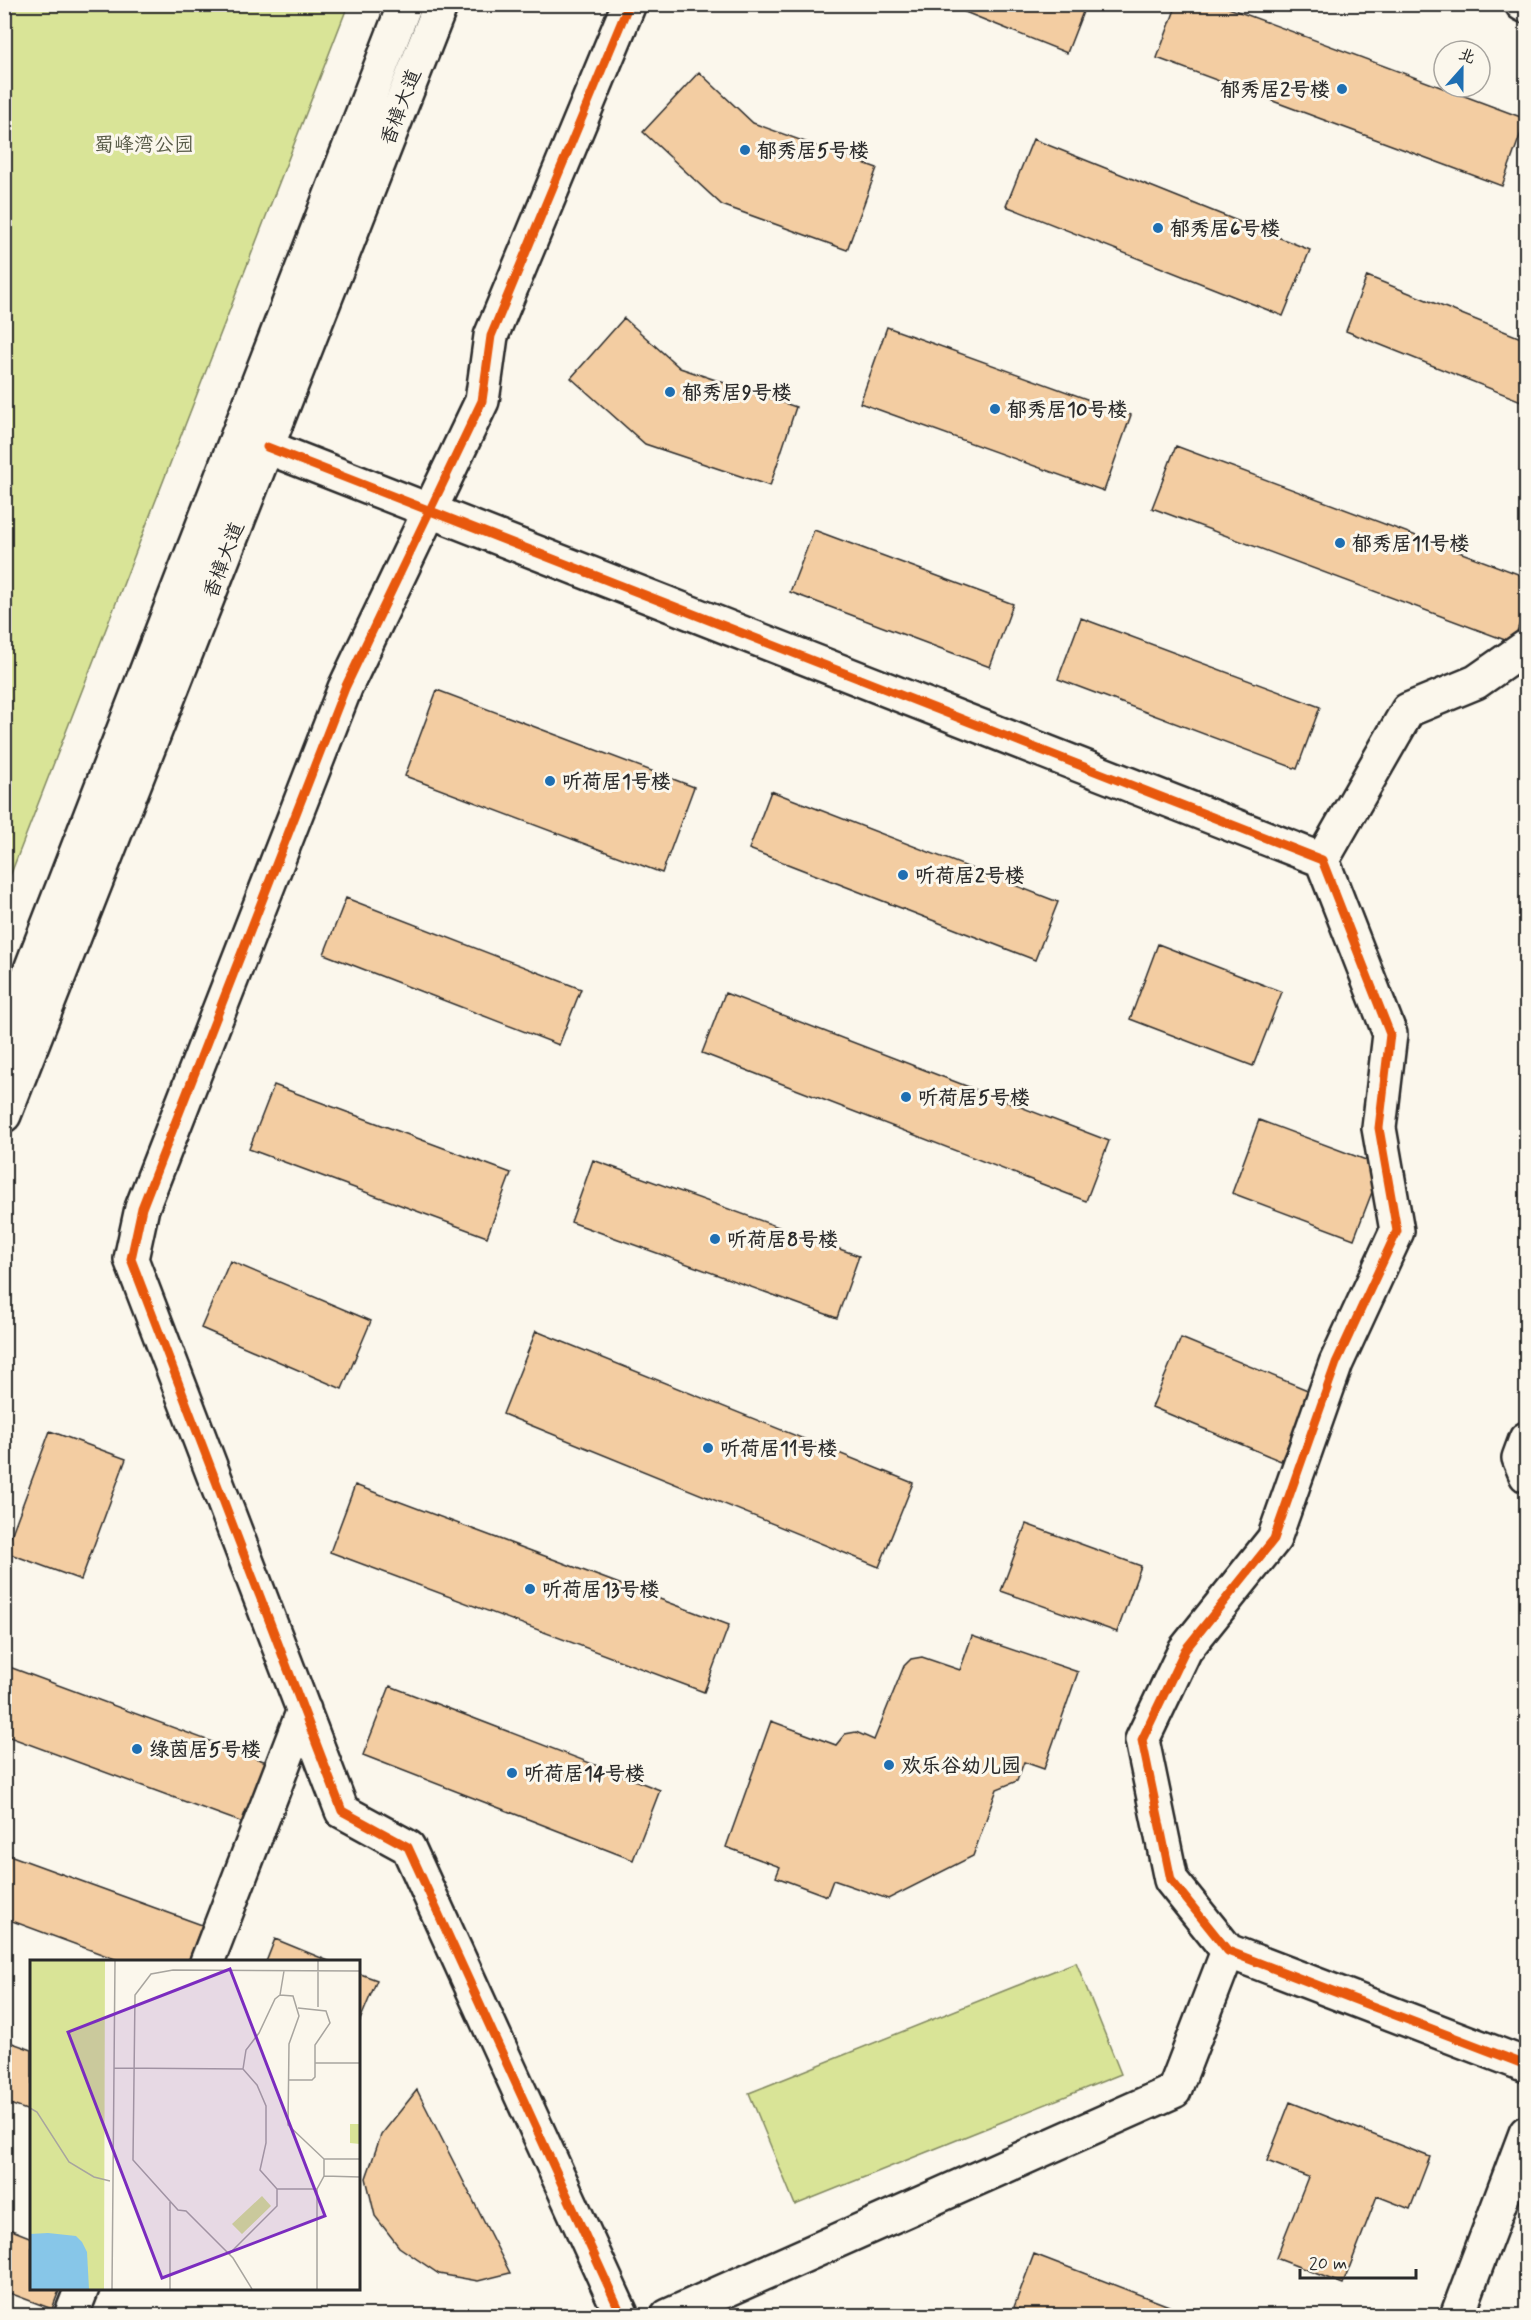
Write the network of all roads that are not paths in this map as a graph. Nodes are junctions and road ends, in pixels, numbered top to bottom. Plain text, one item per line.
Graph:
1 (405, 4) edge
2 (441, 4) edge
3 (629, 4) edge
4 (1522, 4) edge
5 (1527, 6) edge
6 (267, 447) junction
7 (429, 511) junction
8 (1527, 647) edge
9 (1322, 860) junction
10 (4, 1039) edge
11 (4, 1115) edge
12 (1527, 1439) edge
13 (1527, 1474) edge
14 (304, 1710) junction
15 (1228, 1951) junction
16 (208, 1960) edge
17 (1527, 2065) edge
18 (1527, 2133) edge
19 (82, 2290) edge
20 (71, 2316) edge
21 (622, 2316) edge
22 (668, 2316) edge
23 (1457, 2316) edge

1 - 10 street, 香樟大道
2 - 6 street, 香樟大道
3 - 7 street
4 - 5 street
6 - 7 street
6 - 11 street, 香樟大道
7 - 9 street
7 - 14 street
8 - 9 street
9 - 15 street
12 - 13 street
14 - 16 street
14 - 21 street
15 - 17 street
15 - 22 street
18 - 23 street
19 - 20 street

